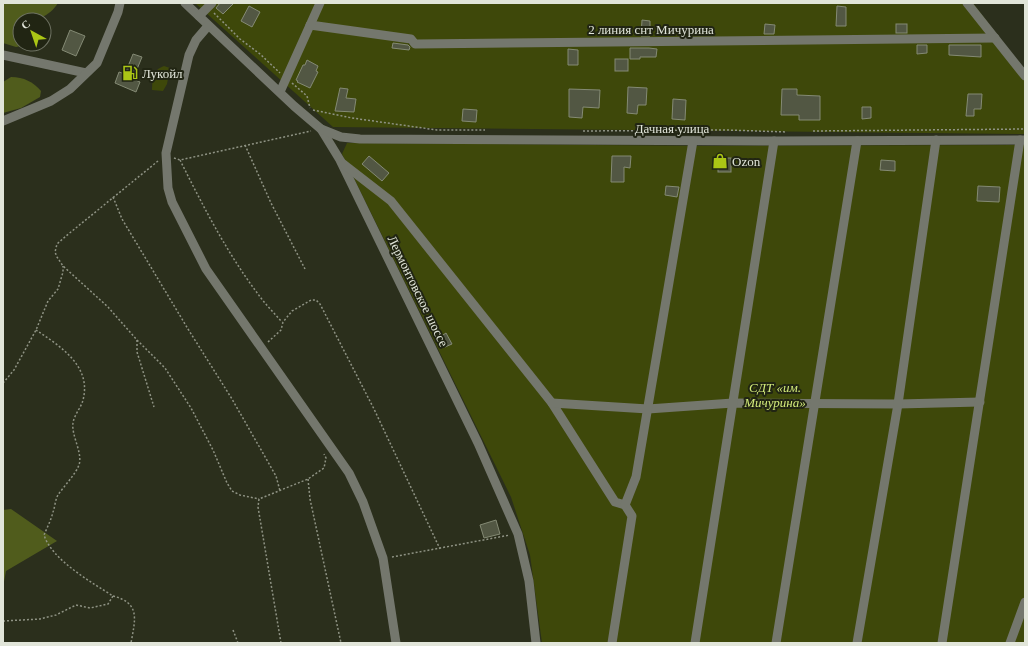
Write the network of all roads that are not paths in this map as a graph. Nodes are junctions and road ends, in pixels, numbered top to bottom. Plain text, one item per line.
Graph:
1 (120, 3) edge
2 (185, 3) edge
3 (320, 3) edge
4 (967, 3) edge
5 (210, 5) edge
6 (199, 16) junction
7 (310, 25) junction
8 (208, 26) junction
9 (995, 38) junction
10 (3, 55) edge
11 (86, 73) junction
12 (1025, 76) edge
13 (280, 92) junction
14 (3, 120) edge
15 (321, 129) junction
16 (936, 140) junction
17 (1023, 140) edge
18 (693, 141) junction
19 (858, 141) junction
20 (774, 142) junction
21 (340, 160) junction
22 (980, 402) junction
23 (552, 403) junction
24 (733, 403) junction
25 (815, 404) junction
26 (898, 404) junction
27 (648, 409) junction
28 (626, 505) junction
29 (1025, 602) edge
30 (396, 643) edge
31 (536, 643) edge
32 (612, 643) edge
33 (695, 643) edge
34 (776, 643) edge
35 (857, 643) edge
36 (942, 643) edge
37 (1010, 643) edge

1 - 11 street
2 - 6 street, Лермонтовское шоссе
3 - 7 street
4 - 9 street
5 - 6 street
6 - 8 street, Лермонтовское шоссе
7 - 9 street, 2 линия снт Мичурина
7 - 13 street
8 - 13 street, Лермонтовское шоссе
8 - 30 street
9 - 12 street
10 - 11 street
11 - 14 street
13 - 15 street, Лермонтовское шоссе
15 - 18 street, Дачная улица
15 - 21 street, Лермонтовское шоссе
16 - 17 street, Дачная улица
16 - 19 street, Дачная улица
16 - 26 street
17 - 22 street
18 - 20 street, Дачная улица
18 - 27 street
19 - 20 street, Дачная улица
19 - 25 street
20 - 24 street
21 - 23 street
21 - 31 street, Лермонтовское шоссе
22 - 26 street
22 - 36 street
23 - 27 street
23 - 28 street
24 - 25 street
24 - 27 street
24 - 33 street
25 - 26 street
25 - 34 street
26 - 35 street
27 - 28 street
28 - 32 street
29 - 37 street

